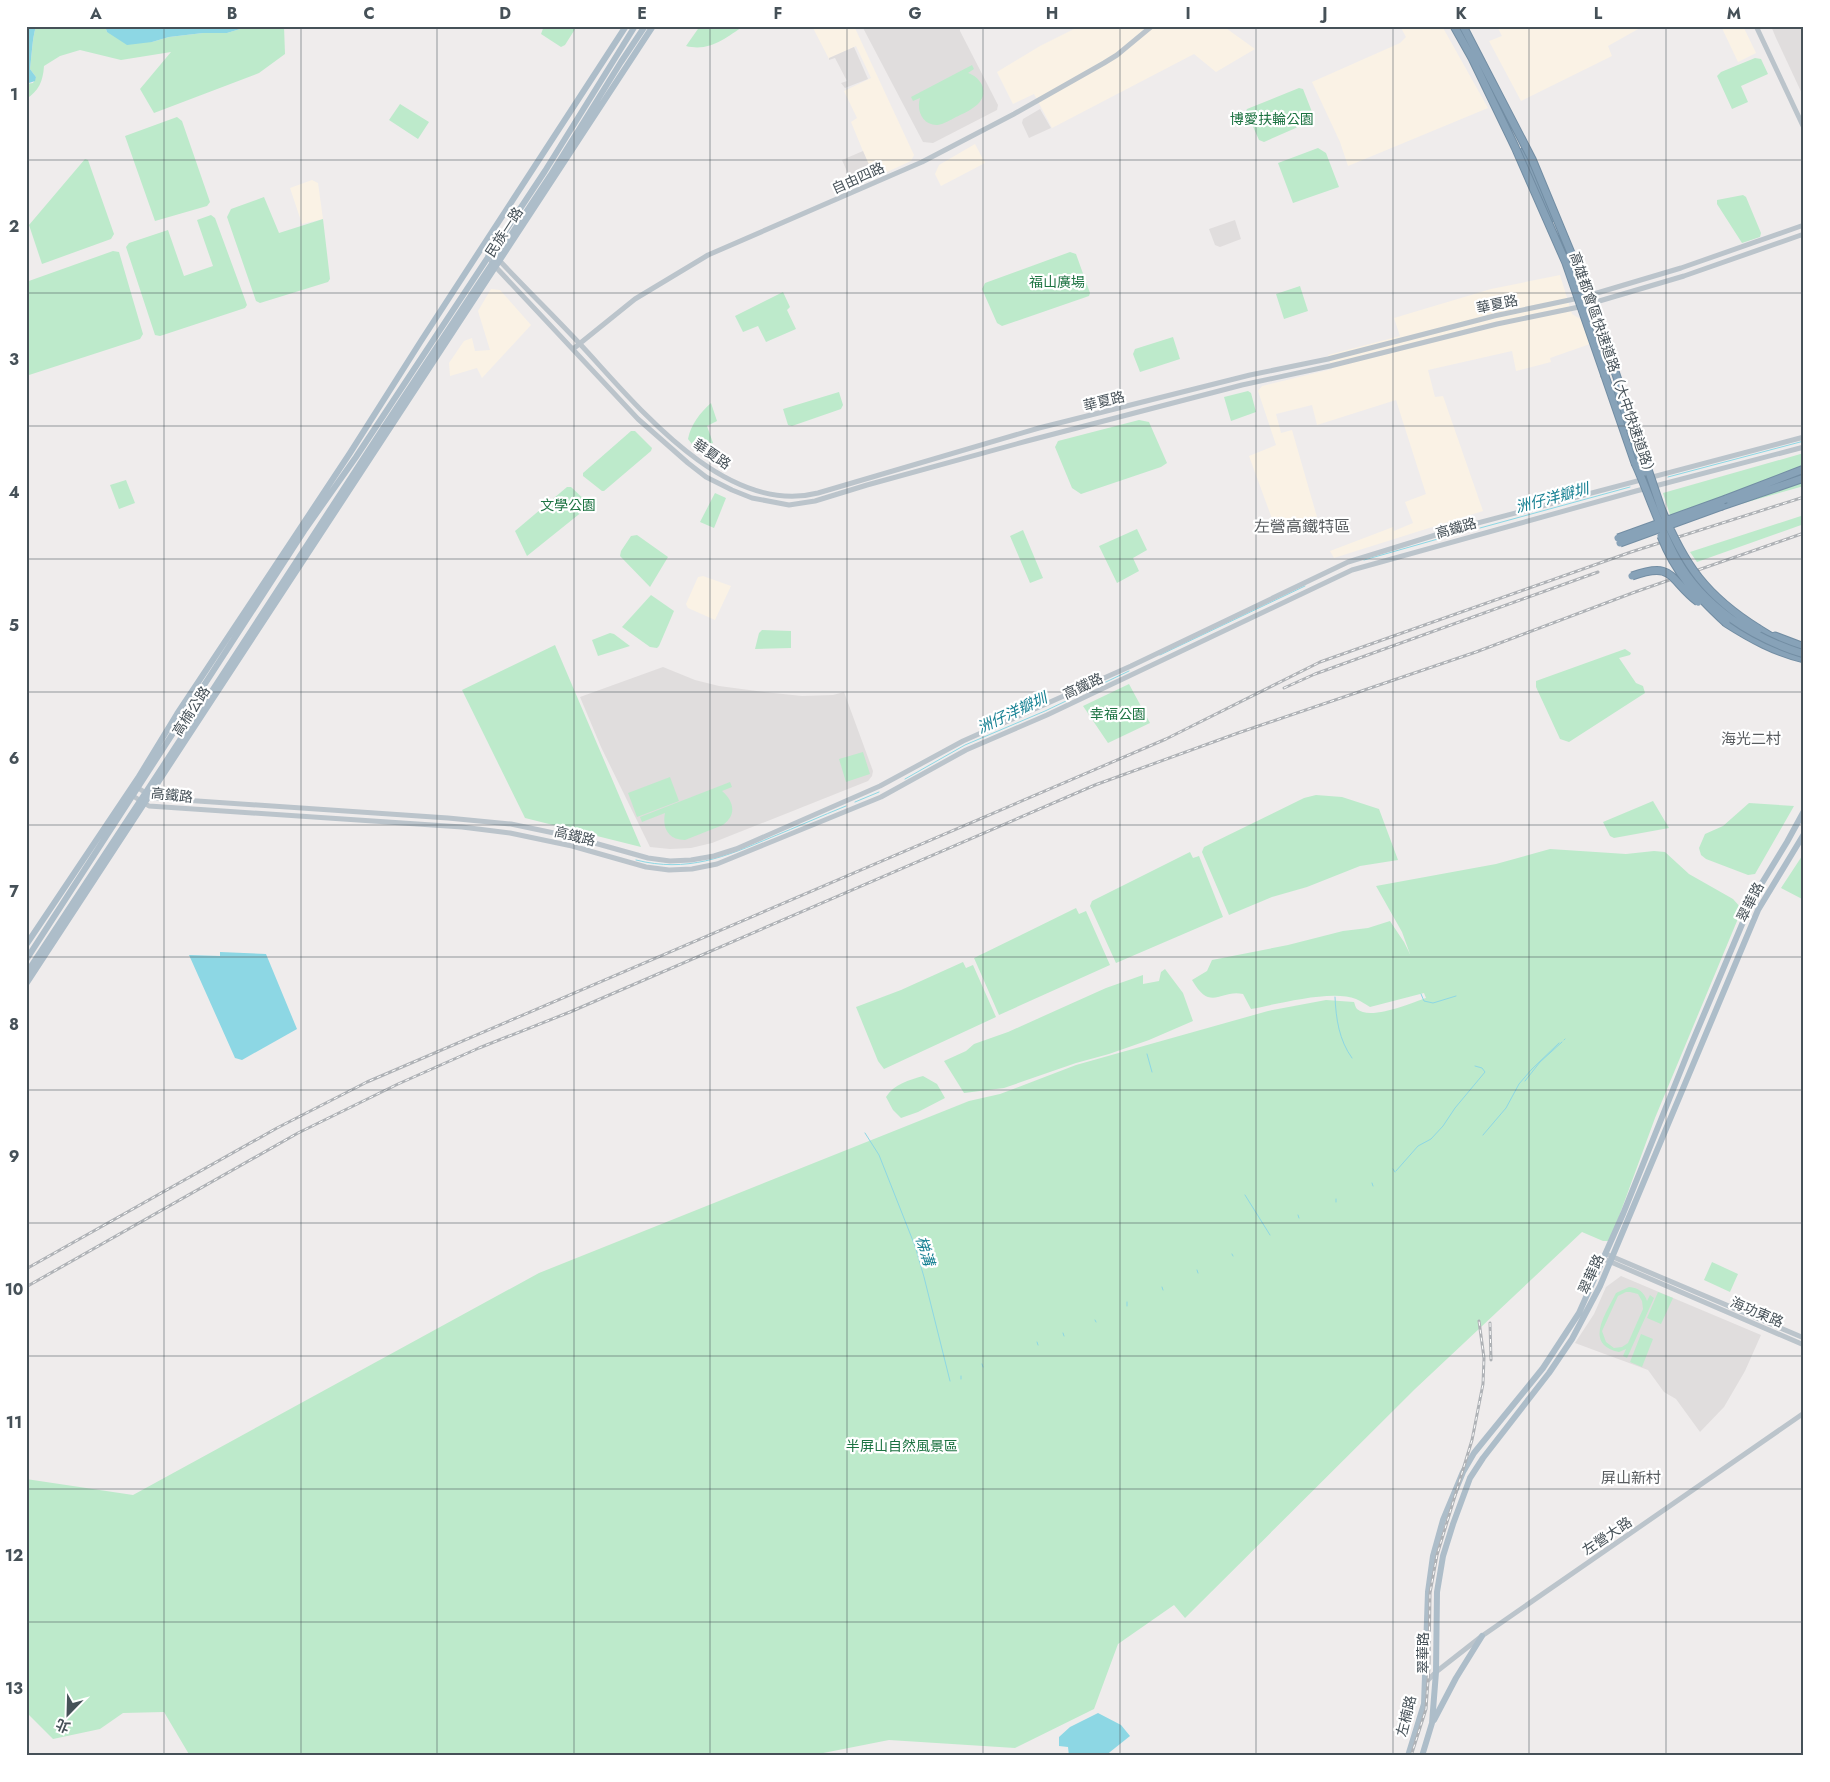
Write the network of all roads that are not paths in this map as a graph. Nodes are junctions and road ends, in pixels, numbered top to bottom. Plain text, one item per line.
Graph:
1 (626, 26) edge
2 (635, 26) edge
3 (645, 26) edge
4 (653, 26) edge
5 (1152, 26) edge
6 (1454, 26) edge
7 (1463, 26) edge
8 (1756, 26) edge
9 (1804, 128) edge
10 (1523, 152) dead end
11 (1804, 226) edge
12 (1804, 234) edge
13 (488, 255) junction
14 (496, 262) junction
15 (1586, 296) junction
16 (1589, 304) junction
17 (580, 344) junction
18 (573, 350) junction
19 (1605, 376) junction
20 (364, 432) joint
21 (1804, 437) edge
22 (370, 447) junction
23 (1804, 447) edge
24 (1636, 463) junction
25 (1804, 469) edge
26 (1804, 474) edge
27 (1804, 478) edge
28 (1726, 499) junction
29 (1662, 508) junction
30 (1632, 576) dead end
31 (1726, 623) junction
32 (1759, 629) junction
33 (1804, 647) edge
34 (1804, 652) edge
35 (1804, 659) edge
36 (177, 714) junction
37 (183, 718) junction
38 (194, 724) junction
39 (138, 788) junction
40 (132, 793) junction
41 (148, 795) junction
42 (142, 802) junction
43 (220, 802) junction
44 (217, 810) junction
45 (1804, 811) edge
46 (1804, 834) edge
47 (26, 945) edge
48 (26, 960) edge
49 (26, 974) edge
50 (26, 984) edge
51 (1608, 1258) junction
52 (1702, 1298) junction
53 (1804, 1338) edge
54 (1804, 1345) edge
55 (1804, 1413) edge
56 (1482, 1636) junction
57 (1436, 1672) junction
58 (1426, 1682) junction
59 (1432, 1723) junction
60 (1408, 1756) edge
61 (1422, 1756) edge

1 - 20 main road, 民族一路
2 - 13 main road, 民族一路
3 - 14 main road, 民族一路
4 - 14 main road, 民族一路
5 - 17 street, 自由四路
6 - 19 highway, 高雄都會區快速道路（大中快速道路）, bridge
7 - 29 highway, 高雄都會區快速道路（大中快速道路）, bridge
8 - 9 street
10 - 19 highway, bridge
11 - 15 street, 華夏路
12 - 16 street, 華夏路
13 - 14 street
13 - 22 main road, 民族一路
14 - 17 street, 華夏路
14 - 18 street, 華夏路
14 - 22 main road, 民族一路
15 - 16 highway
15 - 17 street, 華夏路
16 - 18 street, 華夏路
16 - 29 highway, bridge
17 - 18 street, 自由四路
19 - 24 highway, 高雄都會區快速道路（大中快速道路）
20 - 36 main road, 高楠公路
21 - 43 street, 高鐵路
22 - 37 main road, 高楠公路
22 - 38 main road, 高楠公路
23 - 44 street, 高鐵路
24 - 31 highway, 高雄都會區快速道路（大中快速道路）, bridge
24 - 34 highway, bridge
25 - 28 highway
26 - 28 highway
27 - 28 highway, bridge
29 - 32 highway, 高雄都會區快速道路（大中快速道路）, bridge
30 - 31 highway, bridge
31 - 35 highway, 高雄都會區快速道路（大中快速道路）
32 - 33 highway, 高雄都會區快速道路（大中快速道路）
32 - 34 highway, bridge
36 - 37 main road
36 - 40 main road, 高楠公路
37 - 38 main road
37 - 39 main road, 高楠公路
38 - 41 main road, 高楠公路
39 - 40 main road, 高楠公路
39 - 41 street, 高鐵路
40 - 42 street, 高鐵路
40 - 47 main road, 高楠公路
40 - 48 main road, 高楠公路
41 - 42 main road, 高楠公路
41 - 43 street, 高鐵路
42 - 44 street, 高鐵路
42 - 49 main road, 高楠公路
42 - 50 main road, 高楠公路
43 - 44 street
45 - 51 main road, 翠華路
46 - 51 main road, 翠華路
51 - 52 street, 海功東路
51 - 57 main road, 翠華路
51 - 58 main road, 翠華路
52 - 53 street, 海功東路
52 - 54 street, 海功東路
55 - 56 street, 左營大路
56 - 57 street, 左營大路
56 - 59 main road
57 - 58 street, 左營大路
57 - 59 main road, 翠華路
58 - 60 main road, 左楠路
59 - 61 main road, 左楠路

